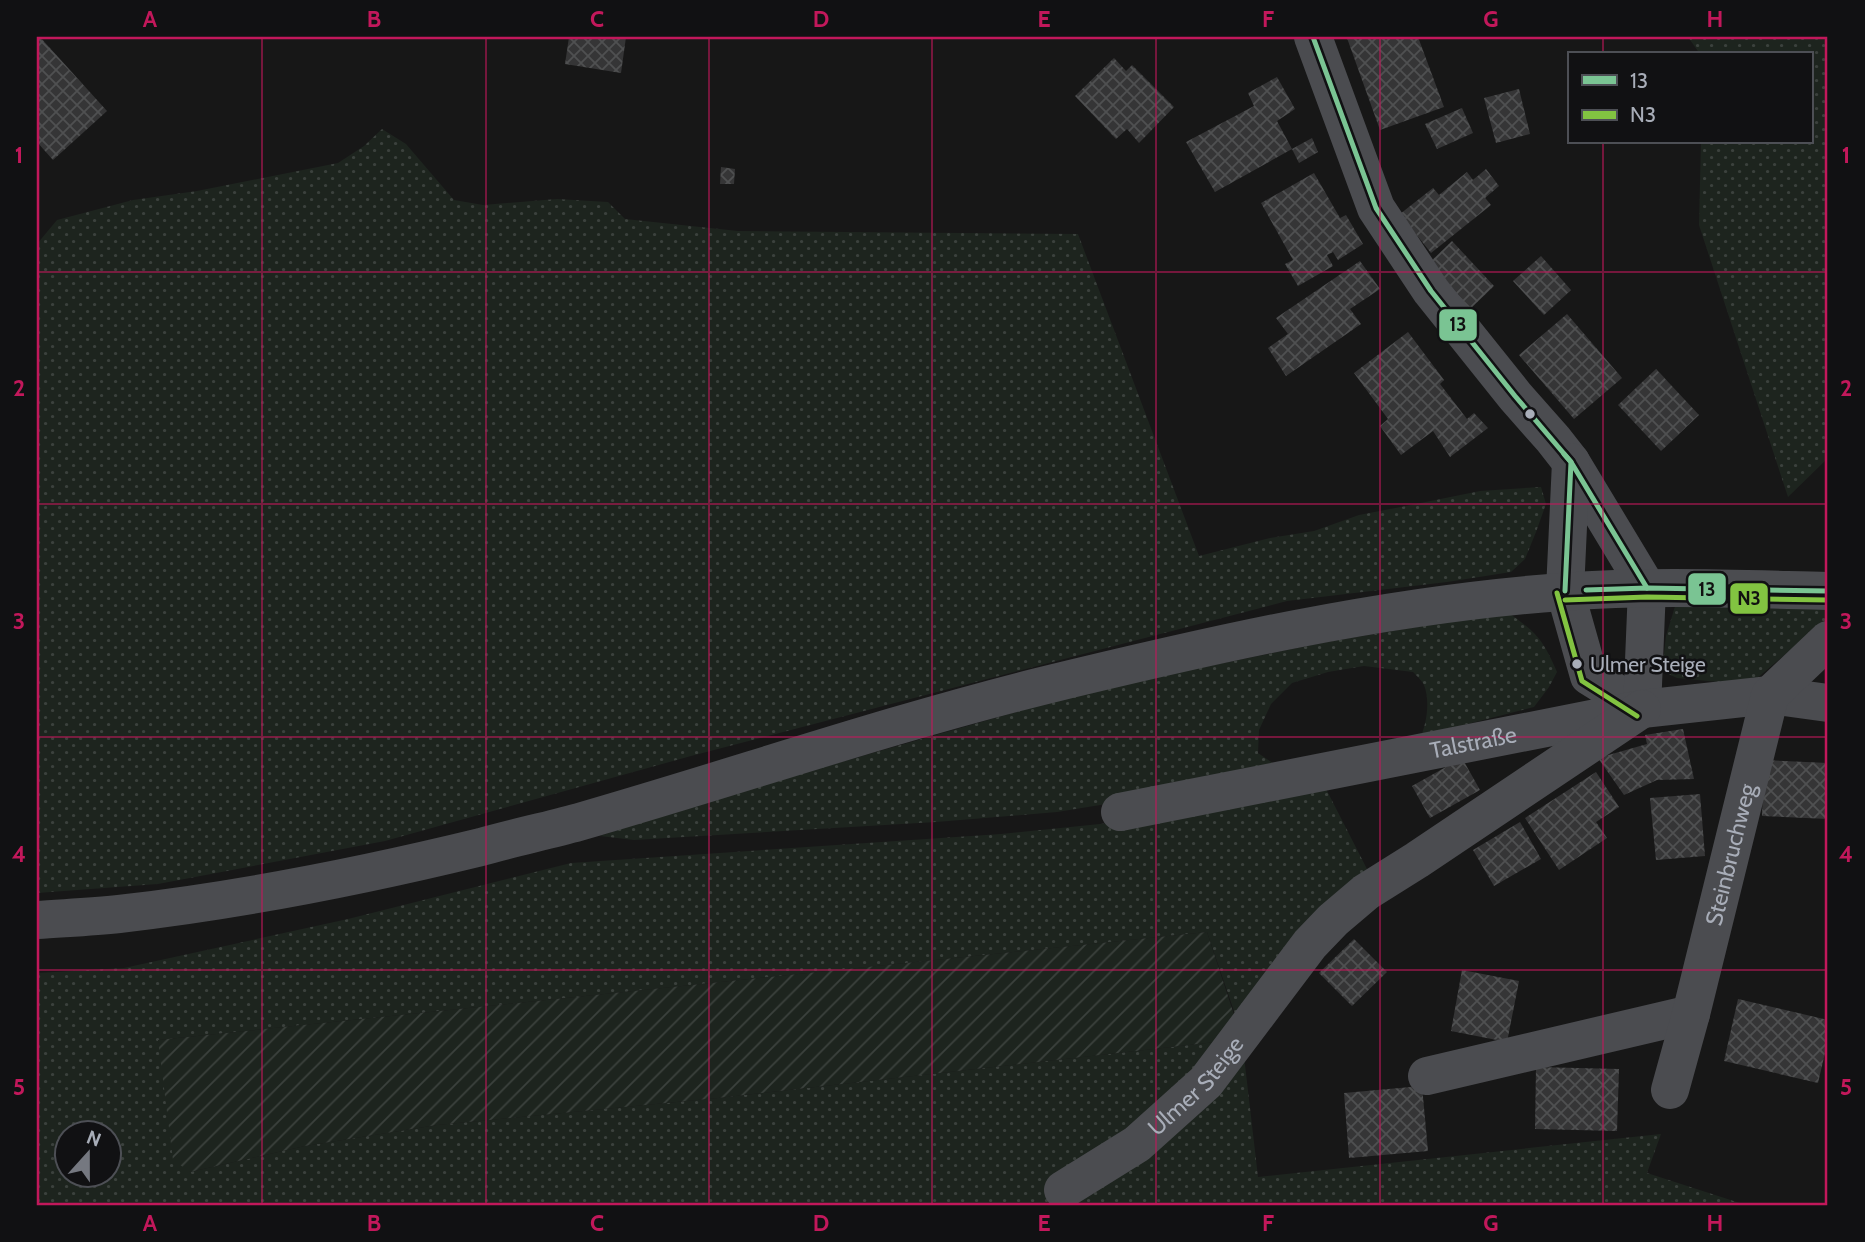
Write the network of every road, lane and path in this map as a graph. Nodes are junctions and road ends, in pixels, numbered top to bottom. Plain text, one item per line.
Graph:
1 (1313, 37) edge
2 (1571, 462) junction
3 (1647, 588) junction
4 (1564, 591) junction
5 (1828, 591) edge
6 (1828, 640) edge
7 (1770, 695) junction
8 (1828, 703) edge
9 (1642, 709) junction
10 (1120, 812) dead end
11 (37, 920) edge
12 (1691, 1014) junction
13 (1427, 1076) dead end
14 (1670, 1090) dead end
15 (1063, 1190) dead end

1 - 2 street
2 - 3 street
2 - 4 street
3 - 4 street
3 - 5 street
3 - 9 street
4 - 9 street
4 - 11 street
6 - 7 street
7 - 8 street, Talstraße
7 - 9 street, Talstraße
7 - 12 street, Steinbruchweg
9 - 10 street, Talstraße
9 - 15 street, Ulmer Steige
12 - 13 street
12 - 14 street, Steinbruchweg

